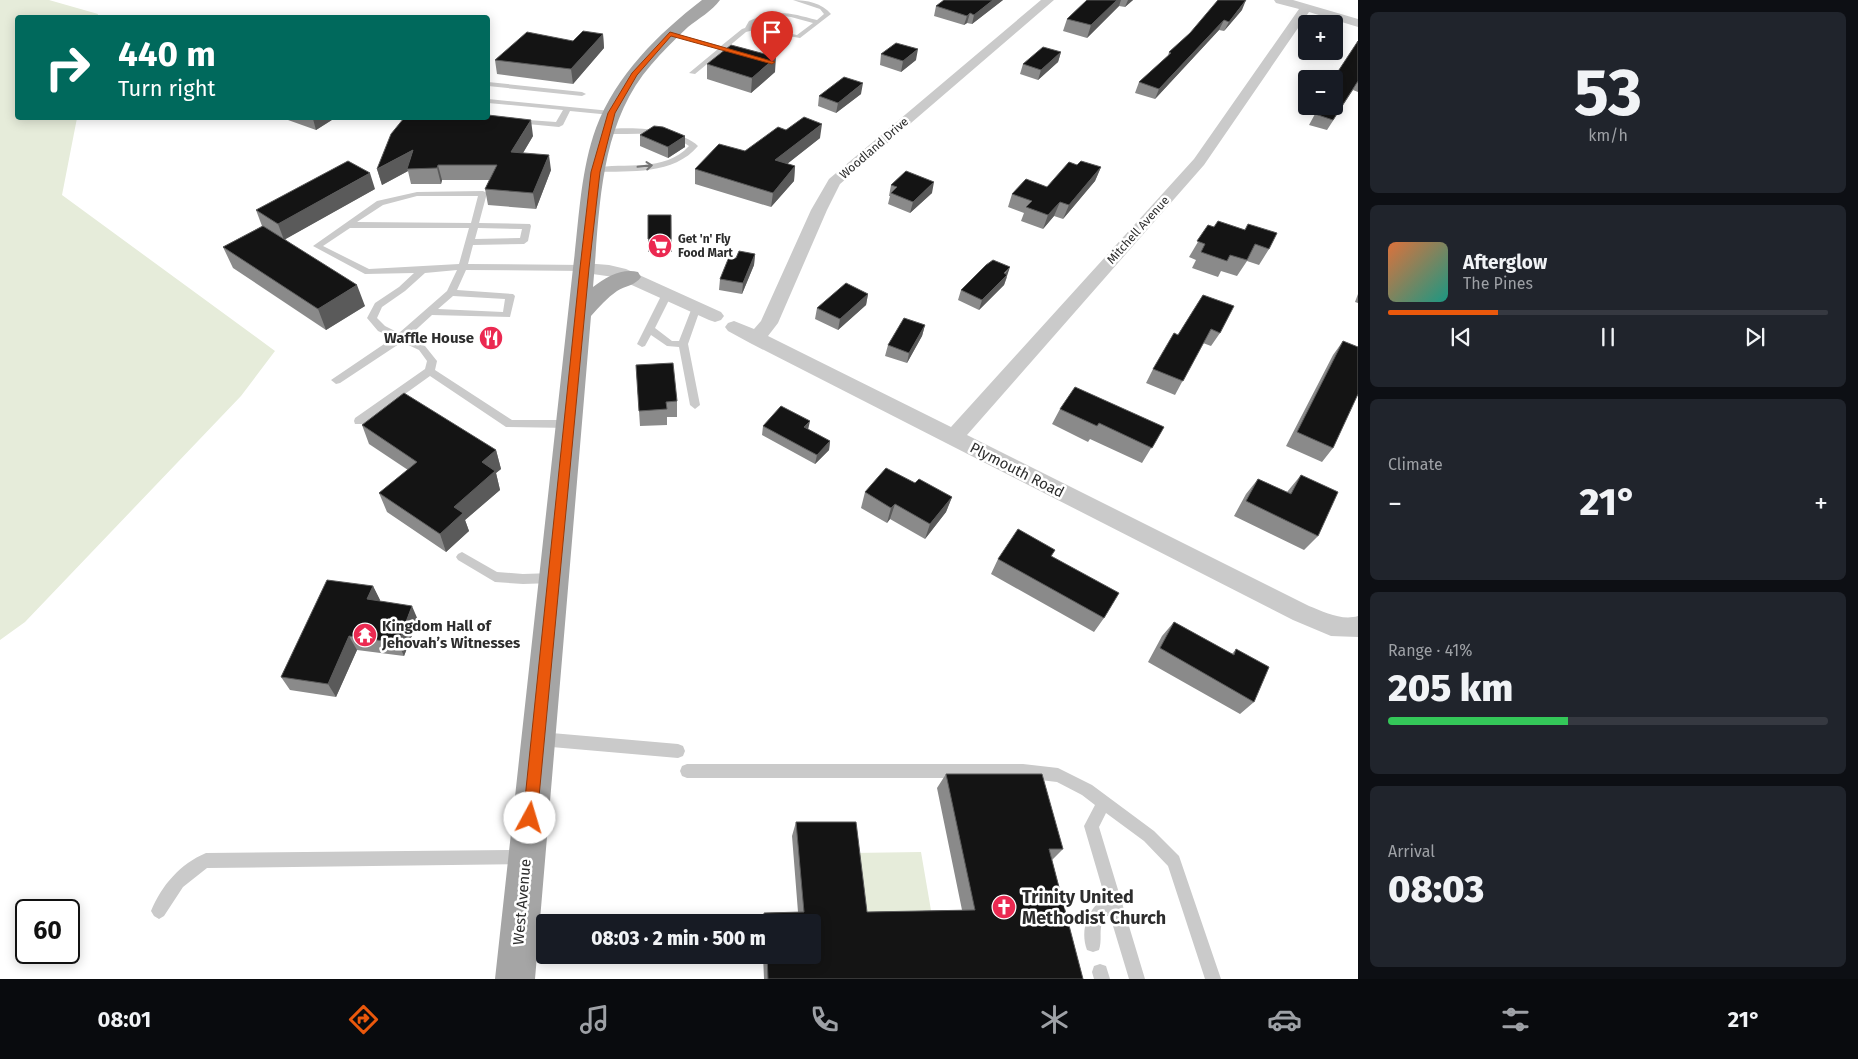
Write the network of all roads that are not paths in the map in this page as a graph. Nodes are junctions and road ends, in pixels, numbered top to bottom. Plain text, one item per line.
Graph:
1 (712, 0) edge
2 (796, 0) edge
3 (1048, 0) edge
4 (1280, 0) edge
5 (1306, 8) junction
6 (818, 22) junction
7 (1358, 23) edge
8 (748, 29) junction
9 (670, 34) junction
10 (721, 48) junction
11 (738, 53) edge
12 (693, 73) dead end
13 (490, 84) edge
14 (502, 85) junction
15 (582, 94) dead end
16 (490, 102) edge
17 (490, 103) edge
18 (567, 109) junction
19 (611, 113) junction
20 (509, 121) edge
21 (606, 132) junction
22 (596, 170) junction
23 (347, 225) junction
24 (474, 226) junction
25 (470, 242) junction
26 (463, 267) junction
27 (584, 268) junction
28 (423, 270) junction
29 (630, 277) junction
30 (451, 293) junction
31 (667, 294) junction
32 (696, 307) junction
33 (430, 312) junction
34 (580, 314) junction
35 (715, 316) dead end
36 (734, 327) dead end
37 (650, 329) junction
38 (400, 338) junction
39 (756, 339) junction
40 (642, 344) dead end
41 (683, 344) junction
42 (430, 372) junction
43 (336, 380) dead end
44 (695, 405) dead end
45 (359, 421) dead end
46 (570, 424) junction
47 (953, 438) junction
48 (462, 558) dead end
49 (554, 578) junction
50 (1358, 626) edge
51 (538, 739) junction
52 (678, 751) dead end
53 (687, 771) dead end
54 (1104, 803) junction
55 (526, 857) junction
56 (1116, 908) junction
57 (159, 911) dead end
58 (1093, 944) dead end
59 (515, 979) edge
60 (1137, 979) edge
61 (1213, 979) edge

1 - 9 main road, West Avenue
2 - 6 lane
3 - 39 street, Woodland Drive
4 - 5 street
5 - 7 street
5 - 47 street, Mitchell Avenue
6 - 8 lane
6 - 8 lane
8 - 10 lane
9 - 10 lane
9 - 19 main road, West Avenue
10 - 11 lane
10 - 12 lane
13 - 14 lane
14 - 15 lane
14 - 16 lane
17 - 18 lane
18 - 19 lane
18 - 20 lane
19 - 21 main road, West Avenue
21 - 22 main road, West Avenue
22 -> 21 lane
22 - 27 main road, West Avenue
23 - 24 lane
23 - 24 lane
23 - 28 lane
24 - 25 lane
24 - 25 lane
25 - 26 lane
26 - 27 lane
26 - 28 lane
26 - 30 lane
27 - 29 street
27 - 34 main road, West Avenue
28 - 38 lane
29 - 31 street
29 - 34 main road
30 - 33 lane
30 - 33 lane
31 - 32 street
31 - 37 lane
32 - 35 street
32 - 41 lane
33 - 38 lane
34 - 46 main road, West Avenue
36 - 39 street, Plymouth Road
37 - 40 lane
37 - 41 lane
38 - 42 lane
38 - 43 lane
39 - 47 street, Plymouth Road
41 - 44 lane
42 - 45 lane
42 - 46 lane
46 - 49 main road, West Avenue
47 - 50 street, Plymouth Road
48 - 49 lane
49 - 51 main road, West Avenue
51 - 52 lane
51 - 55 main road, West Avenue
53 - 54 lane
54 - 56 lane
54 - 61 lane
55 - 57 lane
55 - 59 main road, West Avenue
56 - 58 lane
56 - 60 lane

